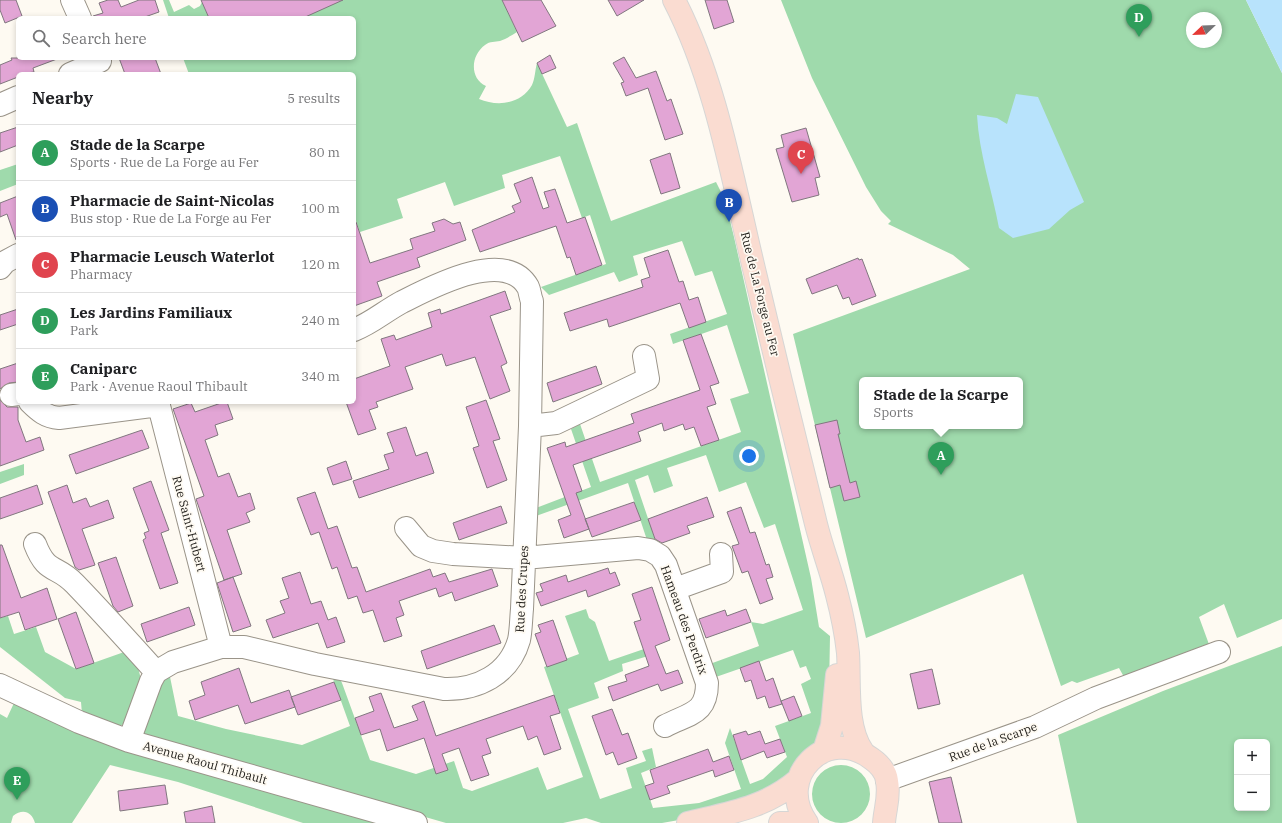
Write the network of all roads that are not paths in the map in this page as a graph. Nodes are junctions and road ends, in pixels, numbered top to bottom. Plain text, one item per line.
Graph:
1 (72, 0) edge
2 (674, 0) edge
3 (79, 16) edge
4 (101, 64) edge
5 (76, 72) edge
6 (16, 98) edge
7 (0, 105) edge
8 (16, 256) edge
9 (0, 268) edge
10 (356, 329) edge
11 (644, 356) dead end
12 (29, 404) edge
13 (151, 404) edge
14 (158, 404) edge
15 (530, 426) junction
16 (406, 528) dead end
17 (35, 544) dead end
18 (822, 546) junction
19 (721, 554) dead end
20 (524, 558) junction
21 (675, 589) junction
22 (221, 647) junction
23 (1219, 652) dead end
24 (156, 672) junction
25 (0, 685) edge
26 (665, 726) dead end
27 (129, 741) junction
28 (824, 751) junction
29 (864, 752) junction
30 (798, 780) junction
31 (887, 780) junction
32 (882, 820) edge
33 (416, 823) edge
34 (688, 823) edge
35 (780, 823) edge
36 (807, 823) edge

1 - 3 street
2 - 18 main road, Rue de La Forge au Fer
4 - 5 street
6 - 7 street
8 - 9 street
10 - 15 street, Rue des Crupes
11 - 15 street
12 - 13 street
14 - 22 street, Rue Saint-Hubert
15 - 20 street, Rue des Crupes
16 - 20 street, Hameau des Perdrix
17 - 24 street
18 - 28 main road
18 - 29 main road
19 - 21 street
20 - 21 street, Hameau des Perdrix
20 - 22 street, Rue des Crupes
21 - 26 street, Hameau des Perdrix
22 - 24 street, Rue des Crupes
23 - 31 street, Rue de la Scarpe
24 - 27 street
25 - 27 street, Avenue Raoul Thibault
27 - 33 street, Avenue Raoul Thibault
28 - 29 main road
28 - 30 main road
29 - 31 main road
30 - 34 main road
30 - 36 main road
31 - 32 main road
35 - 36 main road

